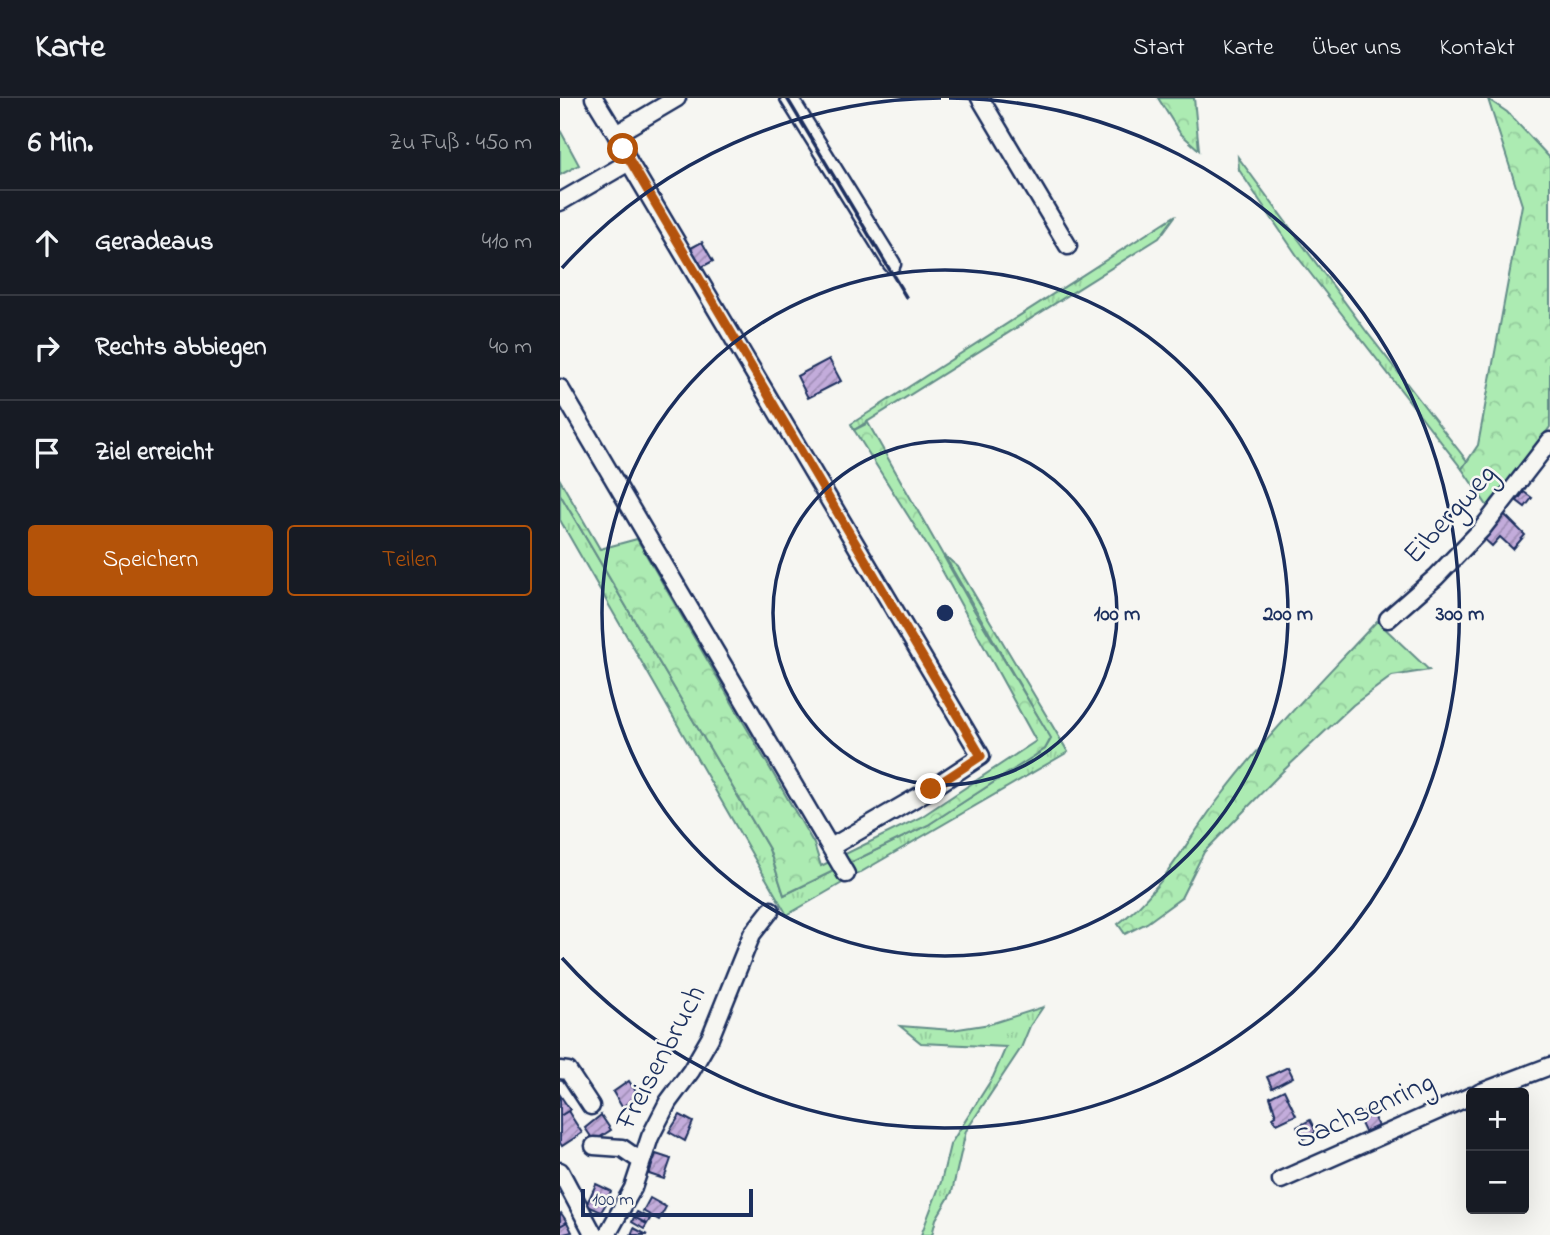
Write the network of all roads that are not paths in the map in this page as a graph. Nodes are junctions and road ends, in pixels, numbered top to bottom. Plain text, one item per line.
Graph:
1 (594, 98) edge
2 (677, 98) edge
3 (789, 98) edge
4 (980, 98) edge
5 (616, 134) junction
6 (629, 162) junction
7 (560, 202) edge
8 (1068, 246) dead end
9 (892, 264) dead end
10 (560, 388) edge
11 (1550, 442) edge
12 (1388, 619) dead end
13 (831, 847) junction
14 (846, 874) dead end
15 (771, 910) dead end
16 (1550, 1066) edge
17 (560, 1070) edge
18 (1492, 1088) edge
19 (1466, 1098) edge
20 (591, 1105) dead end
21 (594, 1146) dead end
22 (641, 1161) junction
23 (560, 1171) edge
24 (1281, 1180) dead end
25 (594, 1235) edge
26 (607, 1235) edge

1 - 5 street
2 - 5 street
3 - 9 street
4 - 8 street
5 - 6 street
6 - 7 street
6 - 13 street
10 - 13 street
11 - 12 street, Eibergweg
13 - 14 street
15 - 22 street, Freisenbruch
16 - 18 street, Sachsenring
17 - 20 street
19 - 24 street, Sachsenring
21 - 22 street
22 - 26 street, Freisenbruch
23 - 25 street

